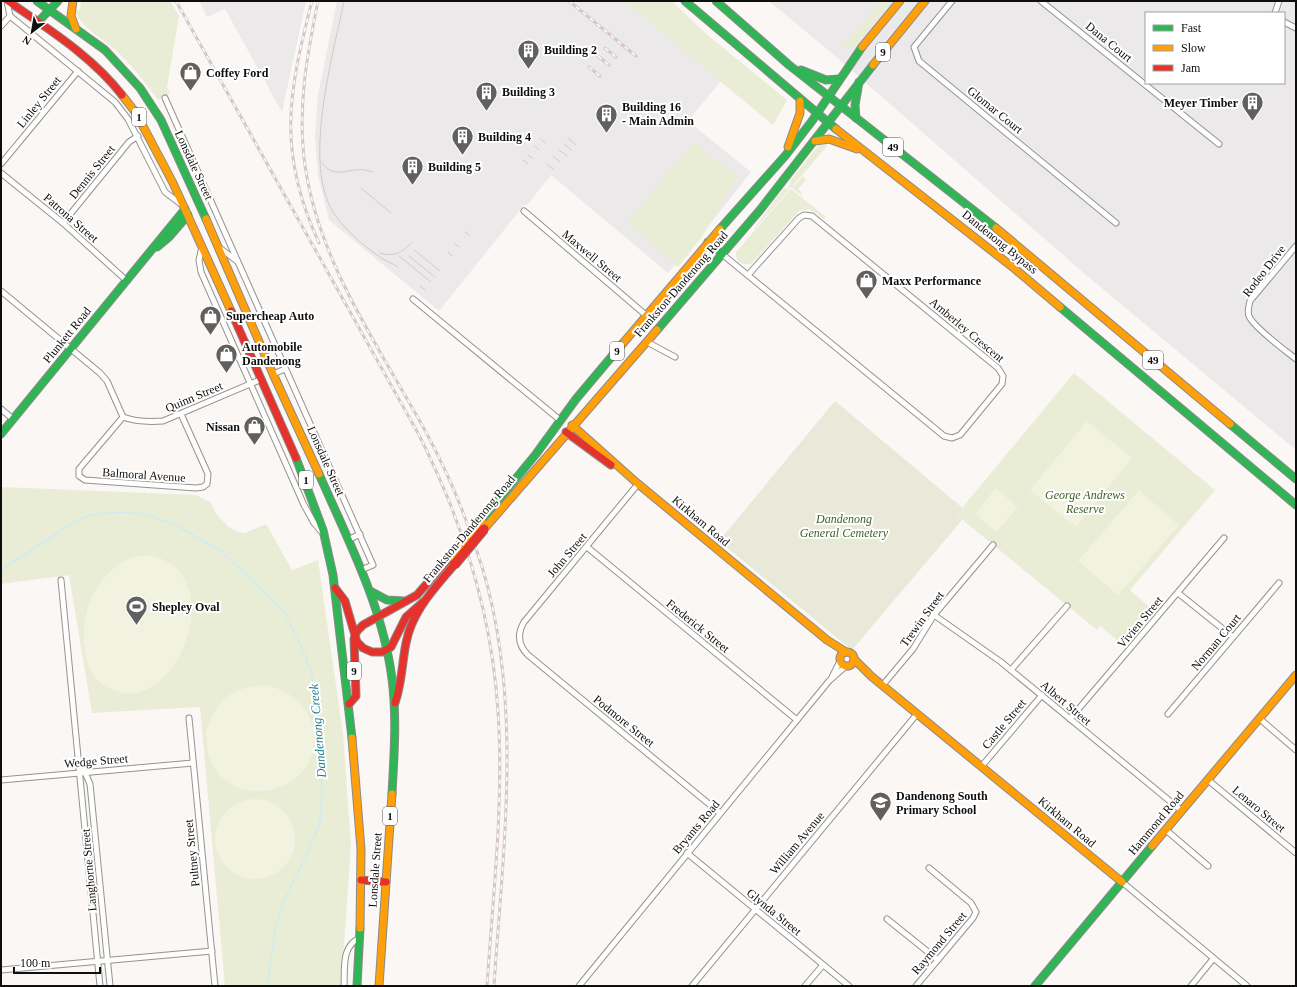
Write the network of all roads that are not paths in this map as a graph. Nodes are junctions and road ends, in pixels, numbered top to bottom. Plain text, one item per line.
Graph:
1 (7, 1) edge
2 (58, 1) edge
3 (73, 1) edge
4 (685, 1) edge
5 (716, 1) edge
6 (900, 1) edge
7 (925, 1) edge
8 (952, 1) edge
9 (1041, 1) edge
10 (1279, 1) edge
11 (45, 5) edge
12 (1275, 12) edge
13 (10, 16) junction
14 (37, 21) junction
15 (1285, 22) edge
16 (1, 26) edge
17 (76, 28) junction
18 (1296, 28) edge
19 (789, 65) junction
20 (78, 71) junction
21 (839, 79) junction
22 (860, 81) junction
23 (828, 96) junction
24 (165, 98) dead end
25 (800, 101) junction
26 (841, 107) junction
27 (816, 114) junction
28 (856, 118) junction
29 (828, 123) junction
30 (138, 136) junction
31 (815, 140) junction
32 (1219, 144) dead end
33 (864, 152) junction
34 (785, 156) junction
35 (1, 164) edge
36 (1, 173) edge
37 (209, 196) junction
38 (198, 202) junction
39 (186, 210) junction
40 (524, 211) dead end
41 (1116, 222) dead end
42 (63, 223) junction
43 (708, 242) junction
44 (202, 246) junction
45 (1296, 246) edge
46 (219, 248) junction
47 (722, 254) junction
48 (237, 261) junction
49 (748, 275) junction
50 (127, 281) junction
51 (1, 291) edge
52 (413, 299) dead end
53 (647, 316) junction
54 (660, 327) junction
55 (647, 342) junction
56 (72, 350) junction
57 (675, 357) dead end
58 (1296, 359) edge
59 (285, 369) junction
60 (273, 374) junction
61 (262, 379) junction
62 (250, 384) junction
63 (1, 409) edge
64 (181, 414) junction
65 (123, 417) junction
66 (13, 419) junction
67 (560, 420) junction
68 (569, 429) junction
69 (1, 434) edge
70 (1296, 479) edge
71 (637, 484) junction
72 (1296, 505) edge
73 (482, 525) junction
74 (324, 533) junction
75 (360, 534) junction
76 (1224, 538) dead end
77 (348, 540) junction
78 (993, 545) dead end
79 (587, 547) junction
80 (453, 560) junction
81 (361, 570) junction
82 (61, 580) dead end
83 (1279, 583) dead end
84 (334, 586) junction
85 (370, 592) junction
86 (1178, 592) junction
87 (410, 600) junction
88 (423, 602) junction
89 (1067, 606) dead end
90 (934, 615) junction
91 (378, 617) junction
92 (355, 636) junction
93 (1233, 637) junction
94 (520, 640) joint
95 (387, 650) junction
96 (846, 660) junction
97 (1011, 670) junction
98 (1296, 675) edge
99 (829, 681) junction
100 (882, 686) junction
101 (1042, 695) junction
102 (349, 704) junction
103 (394, 705) junction
104 (917, 714) junction
105 (1168, 714) dead end
106 (189, 718) dead end
107 (1070, 719) junction
108 (1260, 719) junction
109 (797, 720) junction
110 (1296, 750) edge
111 (78, 754) junction
112 (193, 763) junction
113 (981, 767) junction
114 (86, 771) junction
115 (79, 772) junction
116 (1, 780) edge
117 (1208, 780) junction
118 (1182, 811) junction
119 (720, 813) junction
120 (1166, 830) junction
121 (687, 853) junction
122 (1296, 853) edge
123 (1208, 866) dead end
124 (929, 868) dead end
125 (361, 880) junction
126 (386, 882) junction
127 (1122, 882) junction
128 (755, 909) junction
129 (886, 919) dead end
130 (360, 938) junction
131 (212, 951) junction
132 (1214, 959) junction
133 (107, 960) junction
134 (938, 960) junction
135 (97, 961) junction
136 (823, 965) junction
137 (1, 970) edge
138 (100, 986) edge
139 (110, 986) edge
140 (215, 986) edge
141 (344, 986) edge
142 (357, 986) edge
143 (379, 986) edge
144 (579, 986) edge
145 (692, 986) edge
146 (805, 986) edge
147 (849, 986) edge
148 (916, 986) edge
149 (1035, 986) edge
150 (1191, 986) edge
151 (1247, 986) edge

1 - 13 street
1 - 14 main road, 1
2 - 11 main road
3 - 17 main road
4 - 25 main road, Dandenong Bypass / 49
5 - 19 main road, Dandenong Bypass / 49
6 - 21 main road, Frankston-Dandenong Road / 9
7 - 22 main road, Frankston-Dandenong Road / 9
8 - 41 street, Glomar Court
9 - 32 street, Dana Court
10 - 12 street
11 - 14 main road
11 - 17 main road, Lonsdale Street / 1
13 - 16 street
13 - 20 street, Lonsdale Street
14 - 39 main road, Lonsdale Street / 1
15 - 18 street
17 - 38 main road, Lonsdale Street / 1
19 - 21 main road
19 - 23 main road, Dandenong Bypass / 49
20 - 30 street, Lonsdale Street
20 - 35 street, Linley Street
21 - 23 main road, Frankston-Dandenong Road / 9
22 - 26 main road, Frankston-Dandenong Road / 9
22 - 28 main road
23 - 26 main road, Dandenong Bypass / 49
23 - 27 main road, Frankston-Dandenong Road / 9
24 - 37 street, Lonsdale Street
25 - 27 main road, Dandenong Bypass / 49
25 - 34 main road
26 - 28 main road, Dandenong Bypass / 49
26 - 29 main road, Frankston-Dandenong Road / 9
27 - 29 main road, Dandenong Bypass / 49
27 - 34 main road, Frankston-Dandenong Road / 9
28 - 70 main road, Dandenong Bypass / 49
29 - 31 main road, Frankston-Dandenong Road / 9
29 - 33 main road, Dandenong Bypass / 49
30 - 39 street, Lonsdale Street
30 - 42 street, Dennis Street
31 - 33 main road
31 - 47 main road, Frankston-Dandenong Road / 9
33 - 72 main road, Dandenong Bypass / 49
34 - 43 main road, Frankston-Dandenong Road / 9
36 - 42 street, Patrona Street
37 - 38 street
37 - 48 street, Lonsdale Street
38 - 39 main road, Plunkett Road
38 - 46 main road, Lonsdale Street / 1
39 - 44 main road, Lonsdale Street / 1
39 - 50 main road, Plunkett Road
40 - 53 street, Maxwell Street
42 - 50 street, Patrona Street
43 - 47 main road
43 - 53 main road, Frankston-Dandenong Road / 9
44 - 61 main road, Lonsdale Street / 1
44 - 62 street
45 - 58 street, Rodeo Drive
46 - 48 street
46 - 60 main road, Lonsdale Street / 1
47 - 49 street, Amberley Crescent
47 - 54 main road, Frankston-Dandenong Road / 9
48 - 59 street, Lonsdale Street
49 - 49 street, Amberley Crescent
50 - 56 main road, Plunkett Road
51 - 56 street
52 - 67 street, Kirkham Road
53 - 54 main road
53 - 67 main road, Frankston-Dandenong Road / 9
54 - 55 main road, Frankston-Dandenong Road / 9
55 - 57 street
55 - 68 main road, Frankston-Dandenong Road / 9
56 - 65 street
56 - 66 main road, Plunkett Road
59 - 60 street
59 - 75 street, Lonsdale Street
60 - 61 main road
60 - 77 main road, Lonsdale Street / 1
61 - 62 street, Quinn Street
61 - 74 main road, Lonsdale Street / 1
62 - 64 street, Quinn Street
62 - 74 street
63 - 66 street
64 - 65 street, Quinn Street
64 - 65 street, Balmoral Avenue
66 - 69 main road, Plunkett Road
67 - 68 main road, Kirkham Road
67 - 73 main road, Frankston-Dandenong Road / 9
68 - 71 main road, Kirkham Road
68 - 73 main road, Frankston-Dandenong Road / 9
71 - 79 street, John Street
71 - 96 main road, Kirkham Road
73 - 80 main road, Frankston-Dandenong Road / 9, bridge
74 - 84 main road, Lonsdale Street / 1
75 - 77 street
75 - 81 street, Lonsdale Street
76 - 86 street, Vivien Street
77 - 81 main road, Lonsdale Street / 1
78 - 90 street, Trewin Street
79 - 94 street, John Street
79 - 109 street, Frederick Street
80 - 87 main road, Frankston-Dandenong Road / 9
80 - 88 main road, Frankston-Dandenong Road / 9
81 - 85 main road, Lonsdale Street / 1
82 - 111 street, Langhorne Street
83 - 93 street, Norman Court
84 - 92 main road
84 - 102 main road, Lonsdale Street / 1
85 - 87 main road
85 - 91 main road, Lonsdale Street / 1
86 - 93 street
86 - 107 street, Vivien Street
87 - 91 main road, Frankston-Dandenong Road / 9
88 - 95 main road
88 - 103 main road, Frankston-Dandenong Road / 9
89 - 97 street
90 - 97 street, Albert Street
90 - 100 street, Trewin Street
91 - 92 main road, 9
91 - 95 main road, Lonsdale Street / 1
92 - 95 main road
92 - 102 main road, 9
93 - 105 street, Norman Court
94 - 119 street, Podmore Street
95 - 103 main road, Lonsdale Street / 1
96 - 99 street, Bryants Road
96 - 99 street, Bryants Road
96 - 100 main road, Kirkham Road
97 - 101 street, Albert Street
98 - 108 main road, Hammond Road
99 - 109 street, Bryants Road
100 - 104 main road, Kirkham Road
101 - 107 street, Albert Street
101 - 113 street, Castle Street
102 - 125 main road, Lonsdale Street / 1
103 - 126 main road, Lonsdale Street / 1
104 - 113 main road, Kirkham Road
104 - 128 street, William Avenue
106 - 112 street, Pultney Street
107 - 118 street, Albert Street
108 - 110 street
108 - 117 main road, Hammond Road
109 - 119 street, Bryants Road
111 - 114 street, Langhorne Street
111 - 115 street, Langhorne Street
112 - 114 street, Wedge Street
112 - 131 street, Pultney Street
113 - 127 main road, Kirkham Road
114 - 115 street, Wedge Street
114 - 133 street, Langhorne Street
115 - 116 street, Wedge Street
115 - 135 street, Langhorne Street
117 - 118 main road, Hammond Road
117 - 122 street, Lenaro Street
118 - 120 main road, Hammond Road
119 - 121 street, Bryants Road
120 - 123 street
120 - 127 main road, Hammond Road
121 - 128 street, Glynda Street
121 - 144 street, Bryants Road
124 - 134 street, Raymond Street
125 - 126 main road
125 - 130 main road, Lonsdale Street / 1
126 - 143 main road, Lonsdale Street / 1
127 - 132 street, Kirkham Road
127 - 149 main road, Hammond Road
128 - 136 street, Glynda Street
128 - 145 street, William Avenue
129 - 134 street
130 - 141 street
130 - 142 main road, Lonsdale Street / 1
131 - 133 street
131 - 140 street, Pultney Street
132 - 150 street
132 - 151 street, Kirkham Road
133 - 135 street
133 - 139 street, Langhorne Street
134 - 148 street, Raymond Street
135 - 137 street
135 - 138 street, Langhorne Street
136 - 146 street
136 - 147 street, Glynda Street

